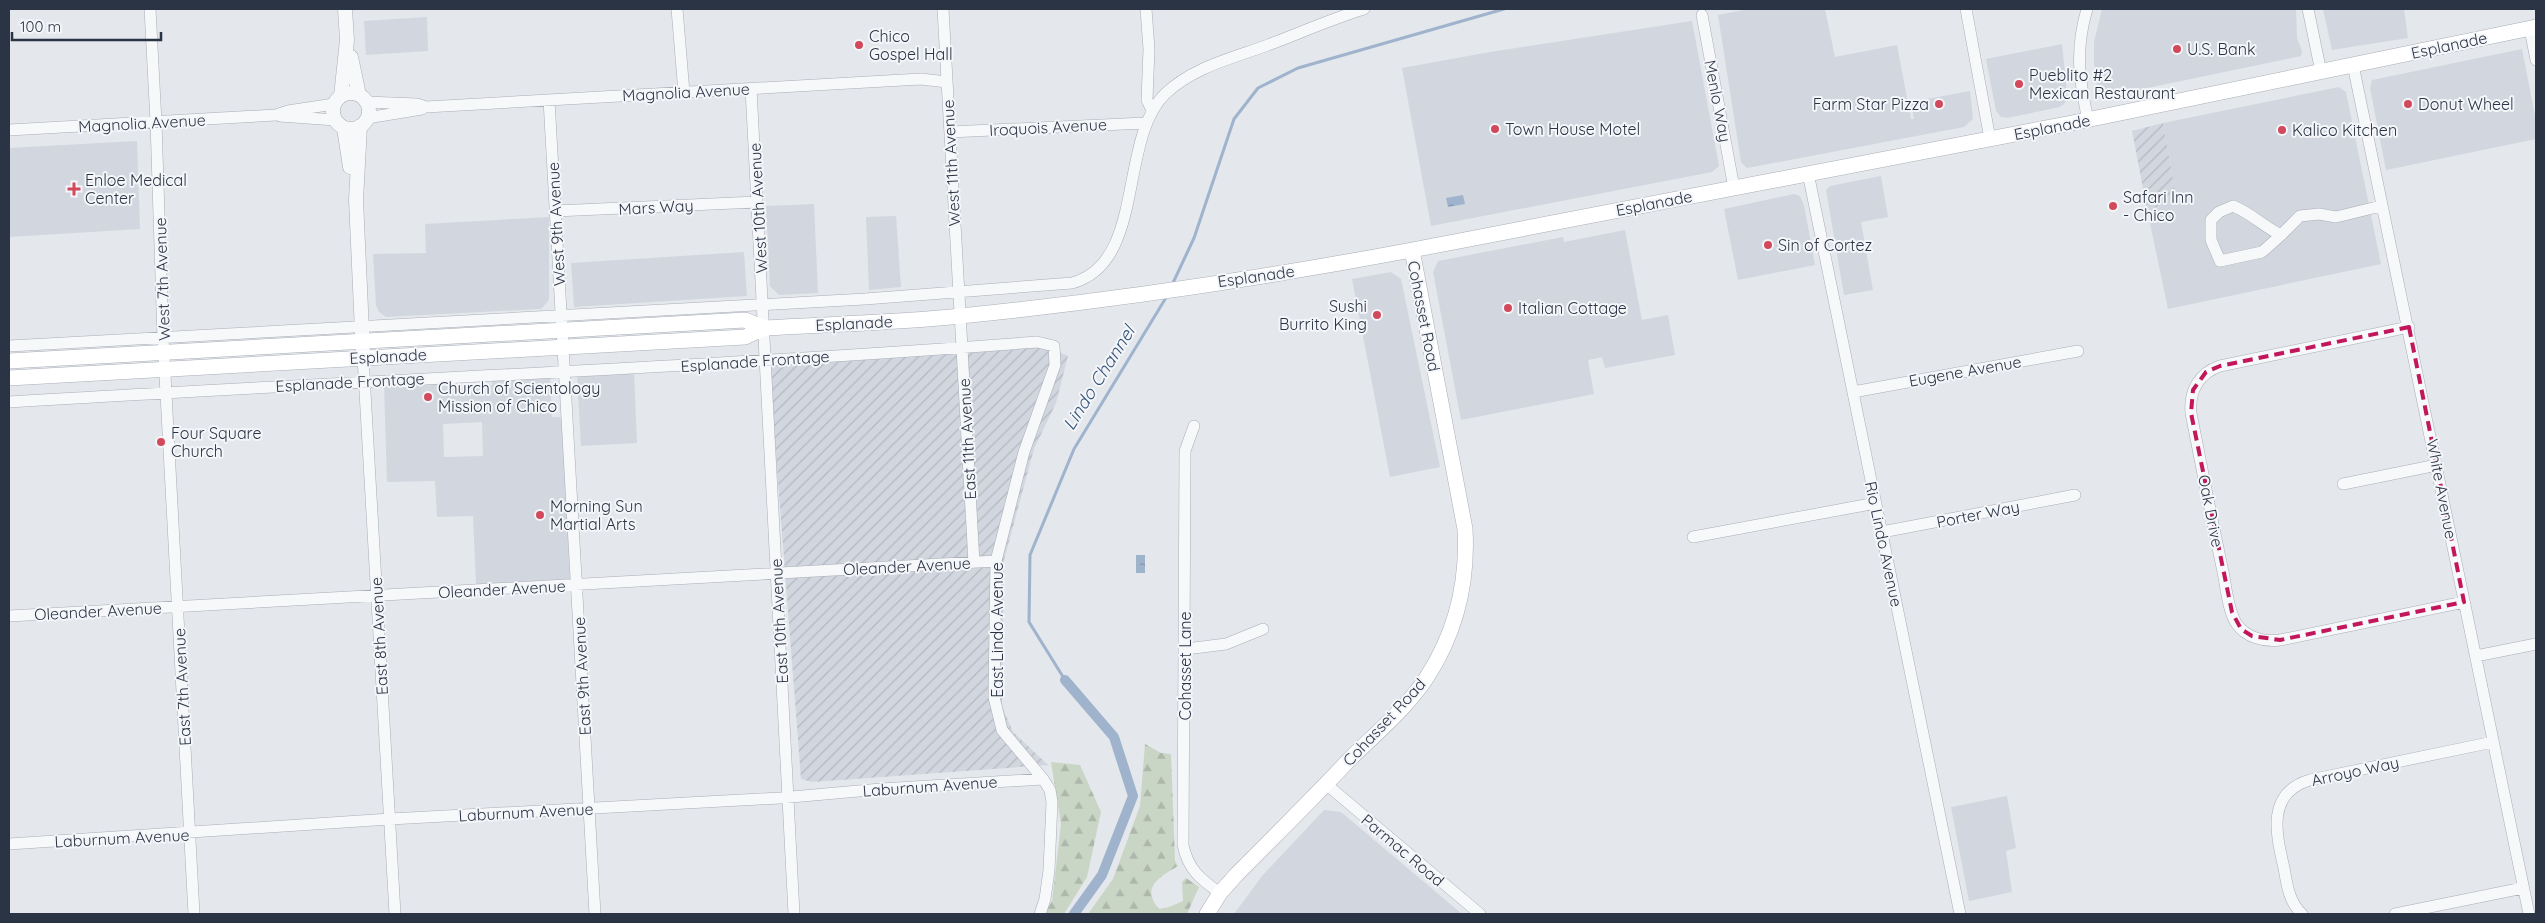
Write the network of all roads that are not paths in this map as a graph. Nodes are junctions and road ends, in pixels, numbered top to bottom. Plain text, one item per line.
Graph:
1 (150, 9) edge
2 (345, 9) edge
3 (676, 9) edge
4 (943, 9) edge
5 (1146, 9) edge
6 (1364, 9) edge
7 (1966, 9) edge
8 (2086, 9) edge
9 (2308, 9) edge
10 (1341, 13) edge
11 (1702, 15) dead end
12 (2533, 28) edge
13 (347, 40) junction
14 (2536, 60) edge
15 (2353, 65) junction
16 (2321, 72) junction
17 (947, 82) junction
18 (751, 89) junction
19 (684, 92) junction
20 (363, 99) junction
21 (338, 100) junction
22 (549, 100) junction
23 (426, 107) junction
24 (1152, 110) junction
25 (276, 115) junction
26 (2088, 120) junction
27 (156, 122) junction
28 (364, 122) junction
29 (1145, 123) junction
30 (340, 124) junction
31 (9, 130) edge
32 (950, 132) junction
33 (1990, 139) junction
34 (1808, 173) junction
35 (1734, 188) junction
36 (356, 200) junction
37 (757, 202) junction
38 (2381, 206) junction
39 (555, 211) junction
40 (2281, 234) junction
41 (1412, 250) junction
42 (958, 292) junction
43 (763, 303) junction
44 (562, 314) junction
45 (959, 316) junction
46 (362, 325) junction
47 (764, 328) junction
48 (2409, 328) junction
49 (563, 331) junction
50 (164, 345) junction
51 (9, 346) edge
52 (564, 347) junction
53 (962, 348) junction
54 (363, 350) junction
55 (2078, 351) dead end
56 (766, 360) junction
57 (9, 361) edge
58 (1055, 365) joint
59 (165, 369) junction
60 (565, 372) junction
61 (9, 378) edge
62 (364, 381) junction
63 (167, 392) junction
64 (1852, 392) junction
65 (9, 402) edge
66 (1194, 426) dead end
67 (2437, 465) junction
68 (2343, 484) dead end
69 (2075, 495) dead end
70 (1876, 503) junction
71 (1882, 532) junction
72 (1694, 537) dead end
73 (996, 561) junction
74 (974, 562) junction
75 (777, 573) junction
76 (577, 585) junction
77 (377, 595) junction
78 (2464, 602) junction
79 (177, 607) junction
80 (9, 616) edge
81 (1263, 629) dead end
82 (2536, 644) edge
83 (1186, 649) junction
84 (2476, 656) junction
85 (2493, 742) junction
86 (1044, 780) junction
87 (1326, 784) junction
88 (788, 797) junction
89 (589, 809) junction
90 (390, 819) junction
91 (190, 834) junction
92 (9, 844) edge
93 (2523, 888) junction
94 (1220, 893) junction
95 (194, 914) edge
96 (395, 914) edge
97 (595, 914) edge
98 (794, 914) edge
99 (1040, 914) edge
100 (1207, 914) edge
101 (1480, 914) edge
102 (1960, 914) edge
103 (2302, 914) edge
104 (2395, 914) edge
105 (2529, 914) edge

1 - 27 street, West 7th Avenue
2 - 13 street
3 - 19 street
4 - 17 street, West 11th Avenue
5 - 24 street
6 - 10 street
7 - 33 street
8 - 26 street
9 - 16 street
10 - 24 street
11 - 35 street, Menlo Way
12 - 14 street
12 - 15 main road, Esplanade
13 - 20 street
13 - 21 street
15 - 16 main road, Esplanade
15 - 38 street, White Avenue
16 - 26 main road, Esplanade
17 - 18 street, Magnolia Avenue
17 - 32 street, West 11th Avenue
18 - 19 street, Magnolia Avenue
18 - 37 street, West 10th Avenue
19 - 22 street, Magnolia Avenue
20 - 21 street
20 - 23 street, Magnolia Avenue
20 - 28 street
21 - 25 street, Magnolia Avenue
21 - 30 street
22 - 23 street, Magnolia Avenue
22 - 39 street, West 9th Avenue
23 - 28 street, Magnolia Avenue
24 - 29 street
25 - 27 street, Magnolia Avenue
25 - 30 street, Magnolia Avenue
26 - 33 main road, Esplanade
27 - 31 street, Magnolia Avenue
27 - 50 street, West 7th Avenue
28 - 30 street
28 - 36 street
29 - 32 street, Iroquois Avenue
29 - 42 street
30 - 36 street
32 - 42 street, West 11th Avenue
33 - 34 main road, Esplanade
34 - 35 main road, Esplanade
34 - 64 street, Rio Lindo Avenue
35 - 41 main road, Esplanade
36 - 46 street
37 - 39 street, Mars Way
37 - 43 street, West 10th Avenue
38 - 40 street
38 - 48 street, White Avenue
39 - 44 street, West 9th Avenue
40 - 40 street
41 - 45 main road, Esplanade
41 - 87 main road, Cohasset Road
42 - 43 street
42 - 45 street, West 11th Avenue
43 - 44 street
43 - 47 street, West 10th Avenue
44 - 46 street
44 - 49 street, West 9th Avenue
45 - 47 main road, Esplanade
45 - 53 street, East 11th Avenue
46 - 50 street
46 - 54 street
47 - 49 main road, Esplanade
47 - 52 main road, Esplanade
47 - 56 street, East 10th Avenue
48 - 67 street, White Avenue
48 - 78 street, Oak Drive
49 - 52 street, West 9th Avenue
49 - 54 main road, Esplanade
50 - 51 street
50 - 54 main road, Esplanade
50 - 57 main road, Esplanade
50 - 59 street, West 7th Avenue
52 - 54 main road, Esplanade
52 - 60 street, East 9th Avenue
53 - 56 street, Esplanade Frontage
53 - 58 street, Esplanade Frontage
53 - 74 street, East 11th Avenue
54 - 59 main road, Esplanade
54 - 62 street, East 8th Avenue
55 - 64 street, Eugene Avenue
56 - 60 street, Esplanade Frontage
56 - 75 street, East 10th Avenue
58 - 73 street, East Lindo Avenue
59 - 61 main road, Esplanade
59 - 63 street, East 7th Avenue
60 - 62 street, Esplanade Frontage
60 - 76 street, East 9th Avenue
62 - 63 street, Esplanade Frontage
62 - 77 street, East 8th Avenue
63 - 65 street, Esplanade Frontage
63 - 79 street, East 7th Avenue
64 - 70 street, Rio Lindo Avenue
66 - 83 street, Cohasset Lane
67 - 68 street
67 - 78 street, White Avenue
69 - 71 street, Porter Way
70 - 71 street, Rio Lindo Avenue
70 - 72 street
71 - 102 street, Rio Lindo Avenue
73 - 74 street, Oleander Avenue
73 - 86 street, East Lindo Avenue
74 - 75 street, Oleander Avenue
75 - 76 street, Oleander Avenue
75 - 88 street, East 10th Avenue
76 - 77 street, Oleander Avenue
76 - 89 street, East 9th Avenue
77 - 79 street, Oleander Avenue
77 - 90 street, East 8th Avenue
78 - 84 street, White Avenue
79 - 80 street, Oleander Avenue
79 - 91 street, East 7th Avenue
81 - 83 street
82 - 84 street
83 - 94 street, Cohasset Lane
84 - 85 street, White Avenue
85 - 93 street, White Avenue
85 - 103 street, Arroyo Way
86 - 88 street, Laburnum Avenue
86 - 99 street, East Lindo Avenue
87 - 94 main road, Cohasset Road
87 - 101 street, Parmac Road
88 - 89 street, Laburnum Avenue
88 - 98 street, East 10th Avenue
89 - 90 street, Laburnum Avenue
89 - 97 street, East 9th Avenue
90 - 91 street, Laburnum Avenue
90 - 96 street, East 8th Avenue
91 - 92 street, Laburnum Avenue
91 - 95 street, East 7th Avenue
93 - 104 street
93 - 105 street, White Avenue
94 - 100 main road, Cohasset Road

